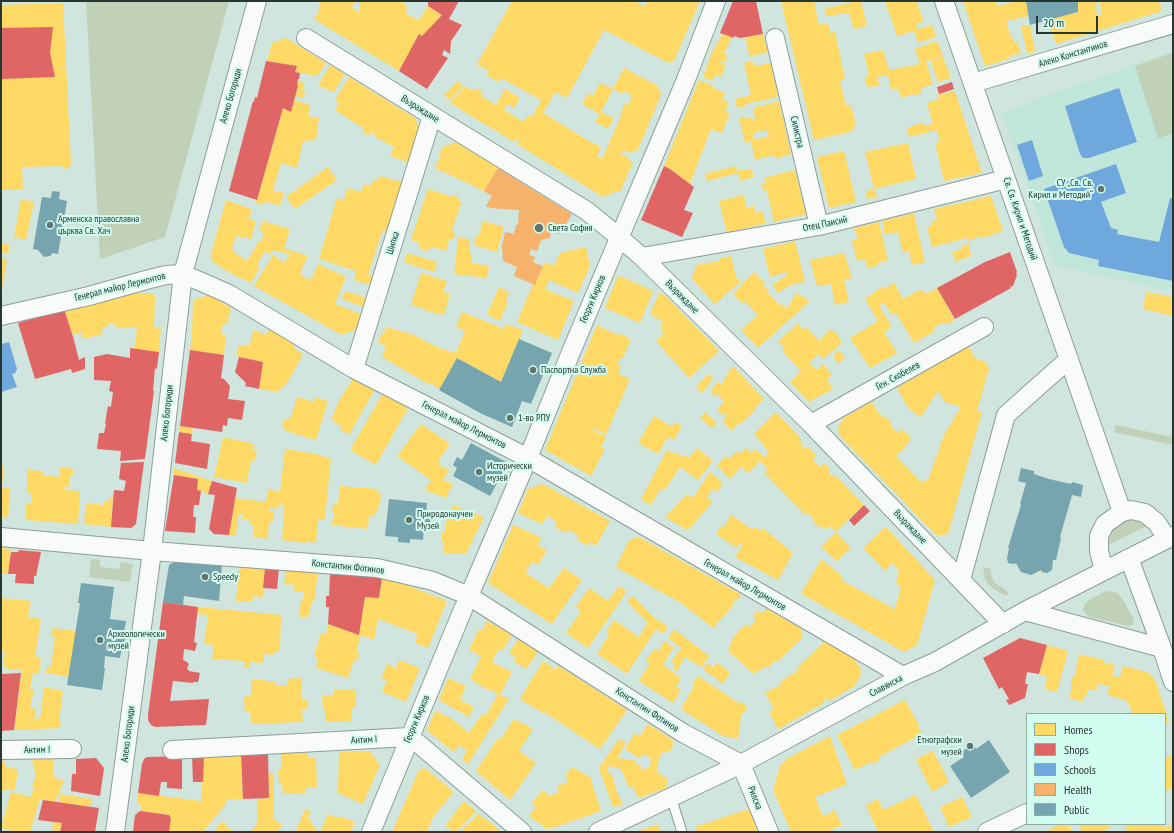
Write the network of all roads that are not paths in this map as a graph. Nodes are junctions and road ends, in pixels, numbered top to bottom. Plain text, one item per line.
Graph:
1 (257, 1) edge
2 (716, 1) edge
3 (944, 1) edge
4 (1173, 24) edge
5 (306, 38) dead end
6 (775, 38) dead end
7 (973, 83) junction
8 (432, 116) junction
9 (1006, 179) junction
10 (819, 226) junction
11 (620, 238) junction
12 (642, 257) junction
13 (183, 274) junction
14 (1, 316) edge
15 (984, 327) dead end
16 (1068, 360) junction
17 (354, 369) junction
18 (811, 424) junction
19 (528, 458) junction
20 (1122, 512) junction
21 (1, 537) edge
22 (1170, 538) edge
23 (152, 551) junction
24 (1129, 558) junction
25 (1104, 571) junction
26 (961, 580) junction
27 (466, 602) junction
28 (1024, 611) junction
29 (1003, 624) junction
30 (1162, 648) junction
31 (903, 676) junction
32 (1173, 682) edge
33 (409, 737) junction
34 (72, 749) dead end
35 (1, 750) edge
36 (172, 750) dead end
37 (741, 764) junction
38 (670, 797) junction
39 (1026, 813) edge
40 (115, 832) edge
41 (370, 832) edge
42 (522, 832) edge
43 (598, 832) edge
44 (682, 832) edge
45 (769, 832) edge
46 (987, 832) edge

1 - 13 street, Алеко Богориди
2 - 11 street, Георги Кирков
3 - 7 street, Св. Св. Кирил и Методий
4 - 7 street, Алеко Константинов
5 - 8 street, Възраждане
6 - 10 street, Силистра
7 - 9 street, Св. Св. Кирил и Методий
8 - 11 street, Възраждане
8 - 17 street, Шипка
9 - 10 street, Отец Паисий
9 - 16 street, Св. Св. Кирил и Методий
10 - 12 street, Отец Паисий
11 - 12 street, Възраждане
11 - 19 street, Георги Кирков
12 - 18 street, Възраждане
13 - 14 street, Генерал майор Лермонтов
13 - 17 street, Генерал майор Лермонтов
13 - 23 street, Алеко Богориди
15 - 18 street, Ген. Скобелев
16 - 20 street, Св. Св. Кирил и Методий
16 - 26 street
17 - 19 street, Генерал майор Лермонтов
18 - 26 street, Възраждане
19 - 27 street, Георги Кирков
19 - 31 street, Генерал майор Лермонтов
20 - 22 street
20 - 25 street
21 - 23 street, Константин Фотинов
22 - 24 street, Славянска
23 - 27 street, Константин Фотинов
23 - 40 street, Алеко Богориди
24 - 25 street, Славянска
24 - 30 street
25 - 28 street, Славянска
26 - 29 street, Възраждане
27 - 33 street, Георги Кирков
27 - 37 street, Константин Фотинов
28 - 29 street, Славянска
28 - 30 street
29 - 31 street, Славянска
30 - 32 street
31 - 37 street, Славянска
33 - 36 street, Антим I
33 - 41 street, Георги Кирков
33 - 42 street
34 - 35 street, Антим I
37 - 38 street, Славянска
37 - 45 street, Рилска
38 - 43 street, Славянска
38 - 44 lane
39 - 46 street

